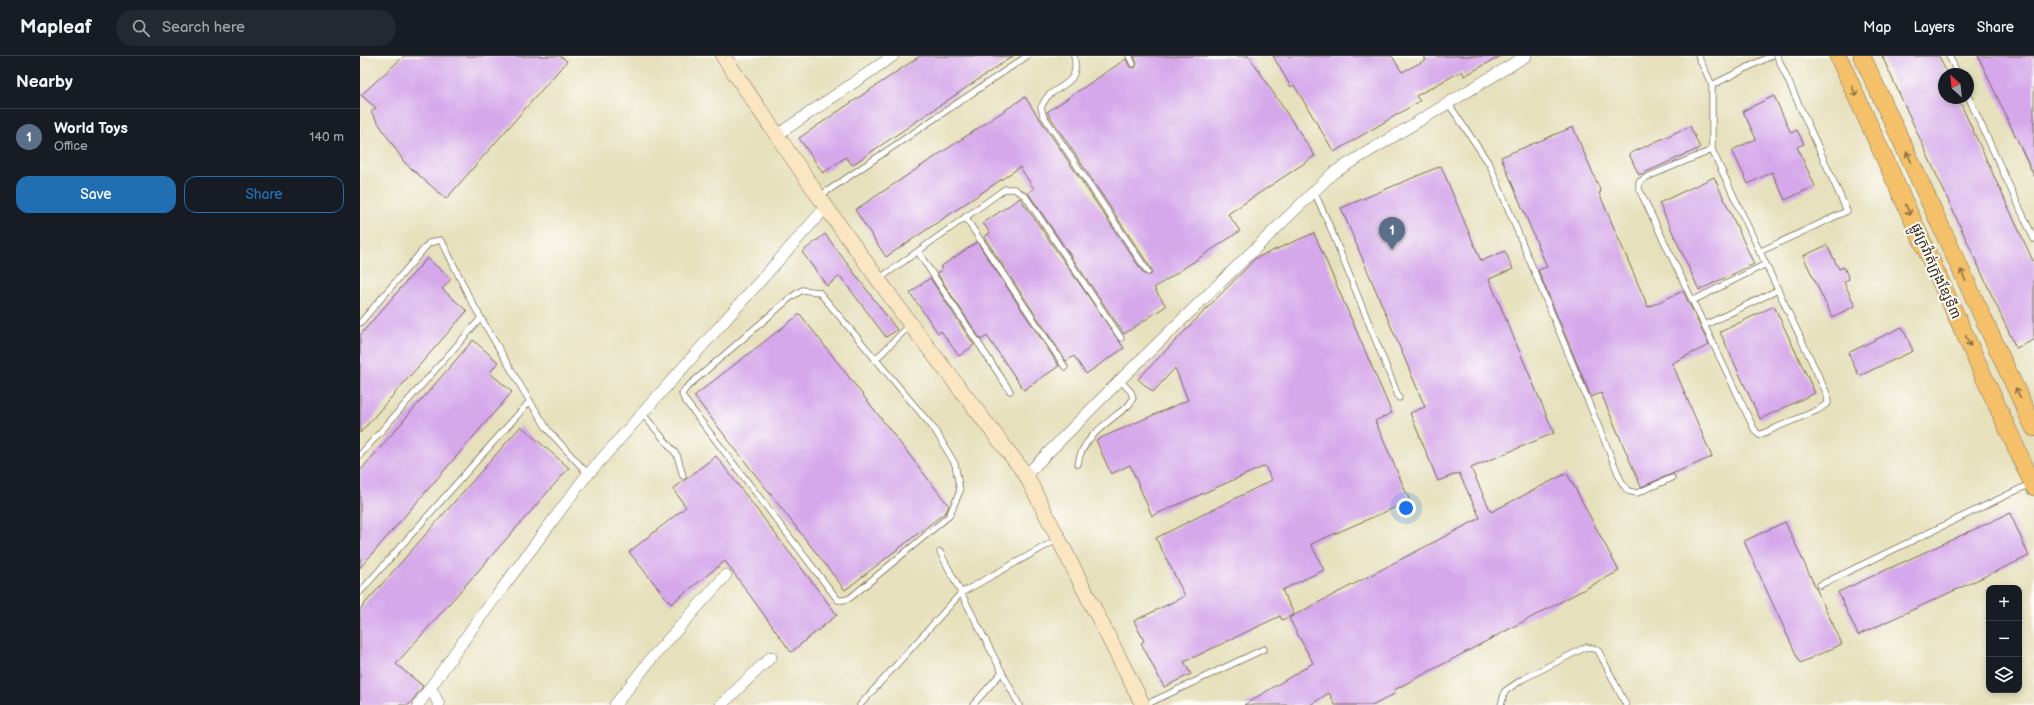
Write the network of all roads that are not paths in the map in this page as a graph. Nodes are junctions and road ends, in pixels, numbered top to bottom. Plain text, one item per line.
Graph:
1 (723, 56) edge
2 (893, 56) edge
3 (1027, 56) edge
4 (1074, 56) edge
5 (1128, 56) edge
6 (1526, 56) edge
7 (1698, 56) edge
8 (1771, 56) edge
9 (1777, 56) edge
10 (1838, 56) edge
11 (1862, 56) edge
12 (1949, 56) edge
13 (1133, 64) dead end
14 (1955, 68) edge
15 (1712, 85) junction
16 (1448, 103) junction
17 (1972, 104) edge
18 (777, 135) junction
19 (1712, 150) junction
20 (1314, 191) junction
21 (822, 202) junction
22 (965, 217) junction
23 (2034, 239) edge
24 (918, 252) junction
25 (1759, 252) junction
26 (1766, 264) junction
27 (1148, 272) dead end
28 (879, 279) junction
29 (1778, 290) junction
30 (1694, 300) junction
31 (481, 318) junction
32 (360, 323) edge
33 (911, 325) junction
34 (1705, 325) junction
35 (1121, 338) dead end
36 (875, 360) junction
37 (1065, 367) dead end
38 (1120, 380) junction
39 (1010, 391) dead end
40 (1399, 398) dead end
41 (530, 401) junction
42 (642, 413) junction
43 (2034, 428) edge
44 (360, 456) edge
45 (1078, 464) dead end
46 (588, 474) junction
47 (1026, 475) junction
48 (683, 476) dead end
49 (1672, 478) dead end
50 (2033, 485) edge
51 (1058, 539) junction
52 (940, 552) dead end
53 (726, 574) dead end
54 (1820, 585) dead end
55 (360, 592) edge
56 (961, 593) junction
57 (1264, 649) dead end
58 (771, 657) dead end
59 (1002, 672) junction
60 (431, 688) junction
61 (418, 705) edge
62 (439, 705) edge
63 (615, 705) edge
64 (721, 705) edge
65 (860, 705) edge
66 (973, 705) edge
67 (1019, 705) edge
68 (1144, 705) edge
69 (1501, 705) edge
70 (1626, 705) edge

1 - 18 street
2 - 18 street
3 - 21 lane
4 - 27 lane
5 - 13 lane
6 - 16 street
7 - 15 lane
8 - 15 lane
9 - 25 lane
10 -> 50 main road, ផ្លូវក្រវ៉ាត់ក្រុងខ្សែទី៣
43 -> 11 main road, ផ្លូវក្រវ៉ាត់ក្រុងខ្សែទី៣
12 - 14 lane
15 - 19 lane
16 - 20 street
16 - 49 lane
17 - 23 lane
18 - 21 street
19 - 25 lane
19 - 30 lane
20 - 38 street
20 - 40 lane
21 - 28 street
21 - 42 street
22 - 24 lane
22 - 35 lane
22 - 37 lane
24 - 28 lane
24 - 39 lane
25 - 26 lane
26 - 29 lane
26 - 30 lane
28 - 33 street
29 - 34 lane
29 - 34 lane
30 - 34 lane
31 - 32 lane
31 - 41 lane
31 - 44 lane
33 - 36 lane
33 - 47 street
36 - 36 lane
38 - 45 lane
38 - 47 street
41 - 46 lane
41 - 55 lane
42 - 46 street
42 - 48 lane
46 - 60 street
47 - 51 street
50 - 54 lane
51 - 56 lane
51 - 68 street
52 - 56 lane
53 - 63 street
56 - 59 lane
56 - 65 lane
57 - 68 lane
58 - 64 street
59 - 66 lane
59 - 67 lane
60 - 61 street
60 - 62 street
69 - 70 lane

